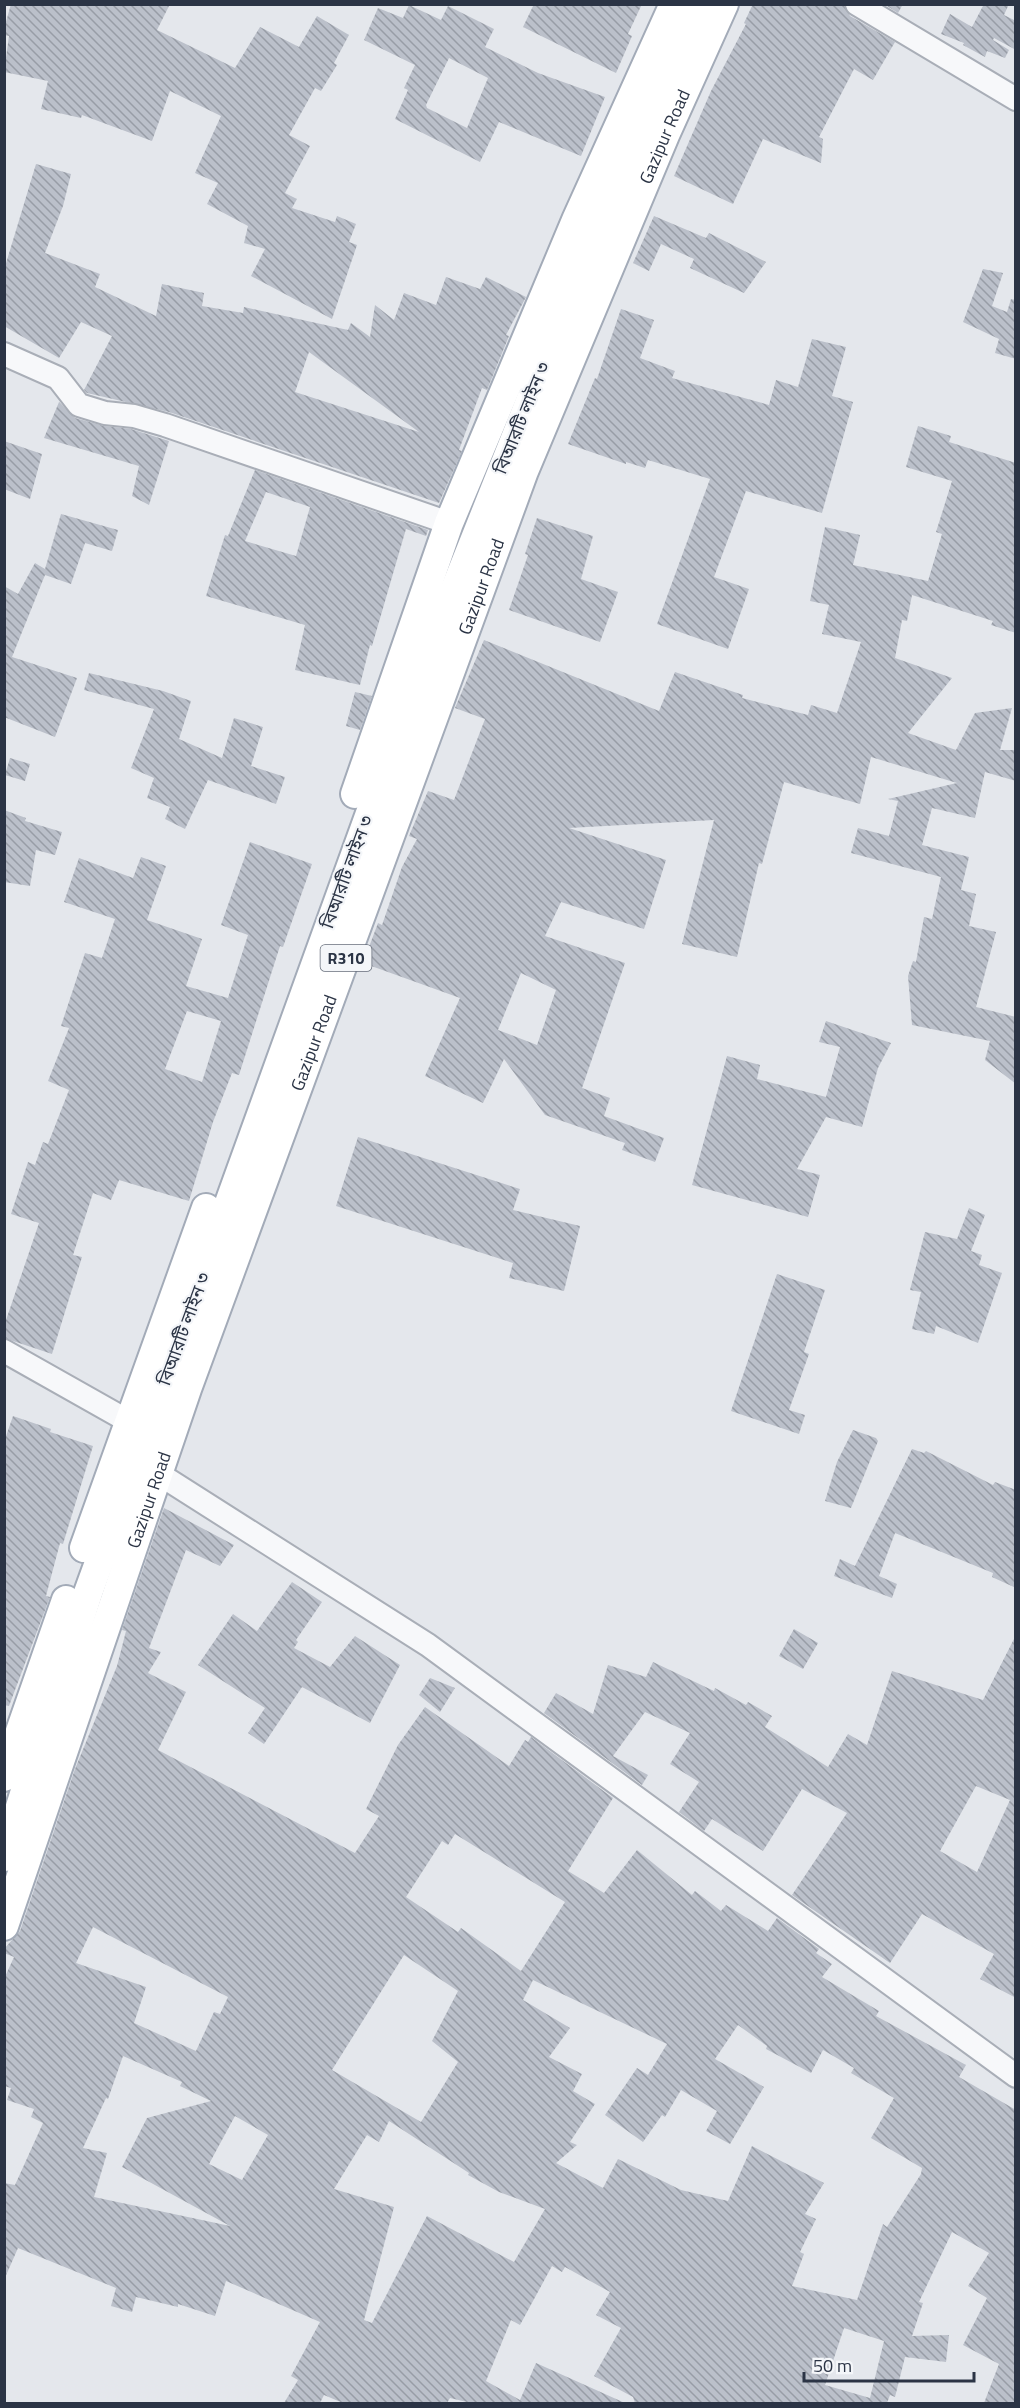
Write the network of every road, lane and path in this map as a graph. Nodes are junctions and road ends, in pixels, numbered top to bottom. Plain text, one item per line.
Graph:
1 (674, 4) edge
2 (698, 4) edge
3 (724, 4) edge
4 (857, 4) edge
5 (1016, 99) edge
6 (4, 354) edge
7 (449, 523) junction
8 (4, 1351) edge
9 (128, 1421) junction
10 (159, 1474) junction
11 (4, 1777) edge
12 (4, 1857) edge
13 (4, 1926) edge
14 (1016, 2076) edge

1 - 7 main road, R310
2 - 12 main road, বিআরটি লাইন ৩
3 - 10 main road, Gazipur Road / R310
4 - 5 street
6 - 7 street
7 - 9 main road, R310
8 - 9 street
9 - 11 main road, R310
10 - 13 main road, Gazipur Road / R310
10 - 14 street

